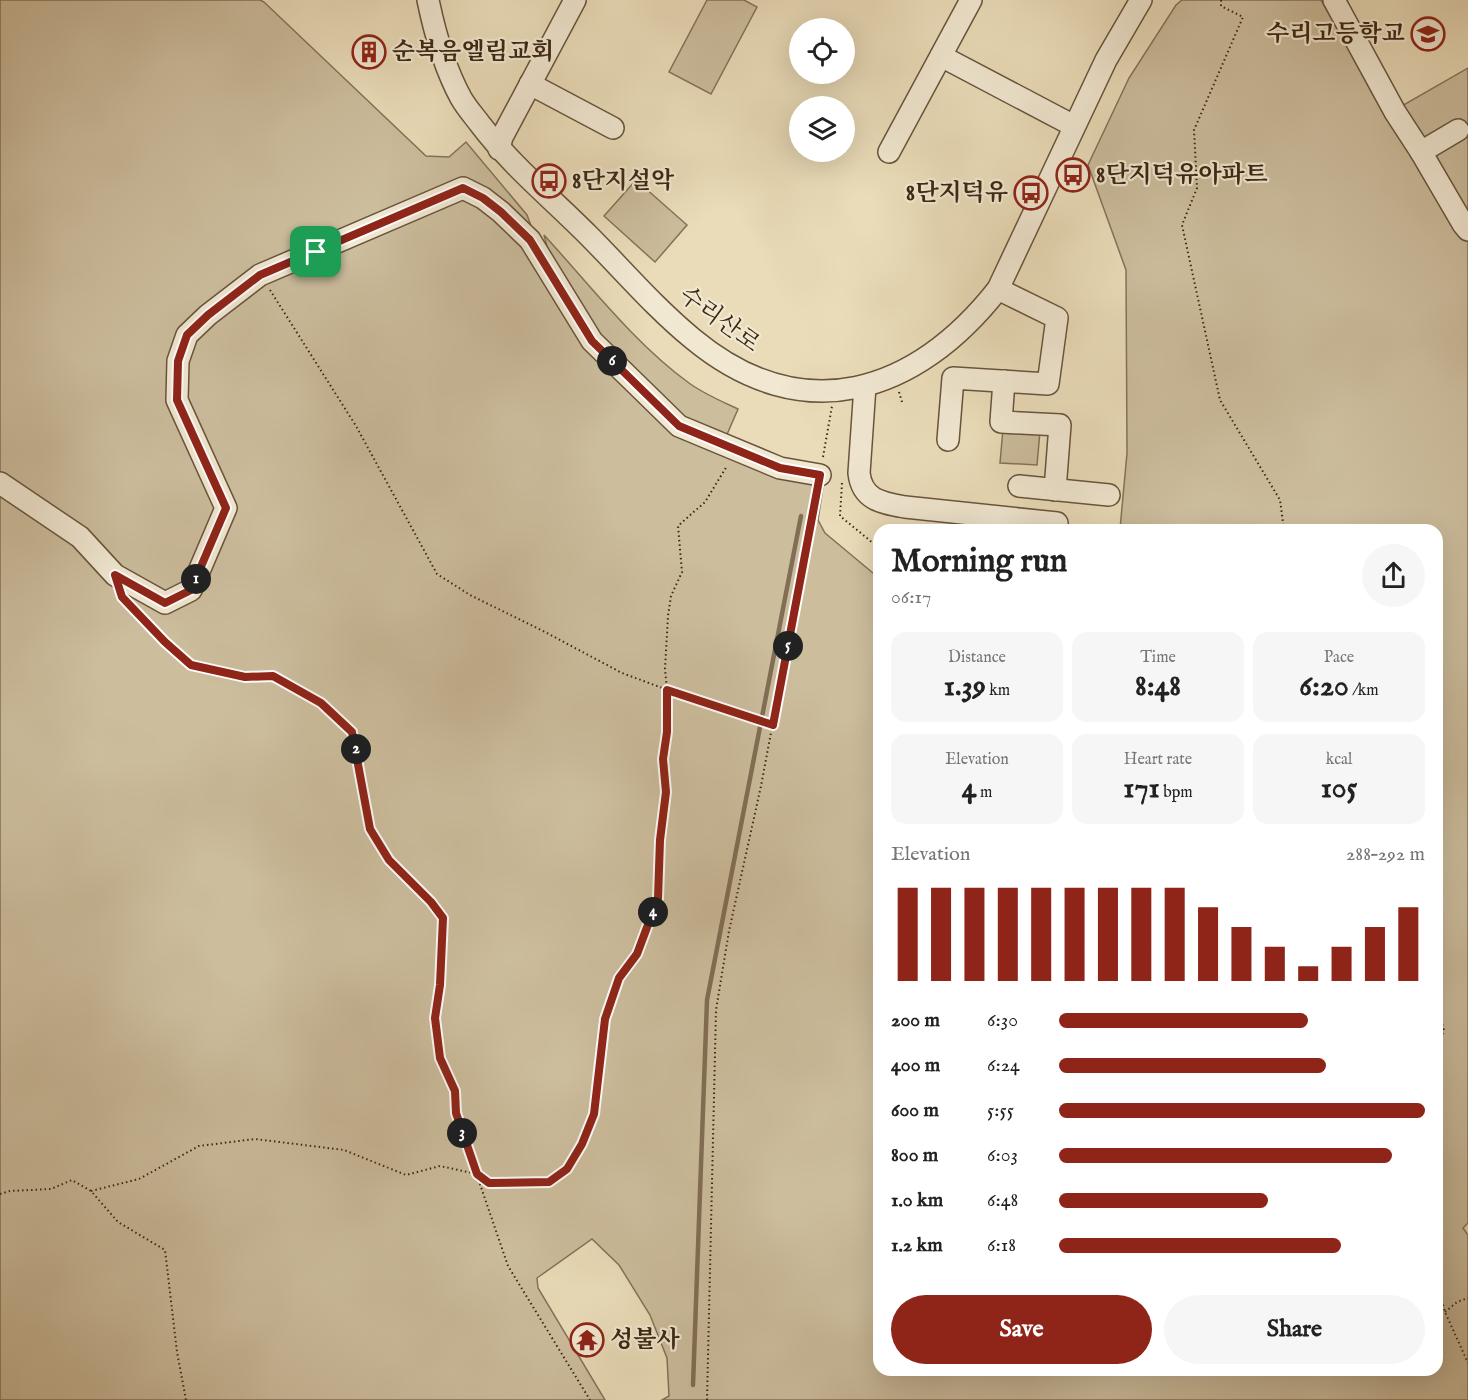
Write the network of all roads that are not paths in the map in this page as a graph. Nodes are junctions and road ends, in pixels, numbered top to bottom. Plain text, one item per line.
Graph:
1 (428, 0) edge
2 (576, 0) edge
3 (971, 0) edge
4 (1141, 0) edge
5 (1334, 0) edge
6 (941, 56) junction
7 (530, 84) junction
8 (1074, 126) junction
9 (613, 128) dead end
10 (1458, 130) dead end
11 (499, 149) junction
12 (1421, 152) junction
13 (889, 153) dead end
14 (1468, 230) edge
15 (998, 289) junction
16 (1004, 381) junction
17 (865, 386) junction
18 (948, 440) dead end
19 (820, 475) road end
20 (0, 483) edge
21 (1019, 486) dead end
22 (1055, 489) junction
23 (1110, 495) dead end
24 (1058, 524) dead end

1 - 11 street, 수리산로
2 - 7 street
3 - 6 street
4 - 8 street, 수리산로
5 - 12 street
6 - 8 street
6 - 13 street
7 - 9 street
7 - 11 street
8 - 15 street, 수리산로
10 - 12 street
11 - 17 street, 수리산로
12 - 14 street
15 - 16 street
15 - 17 street, 수리산로
16 - 18 street
16 - 22 street
17 - 24 street
19 - 20 street
21 - 22 street
22 - 23 street

